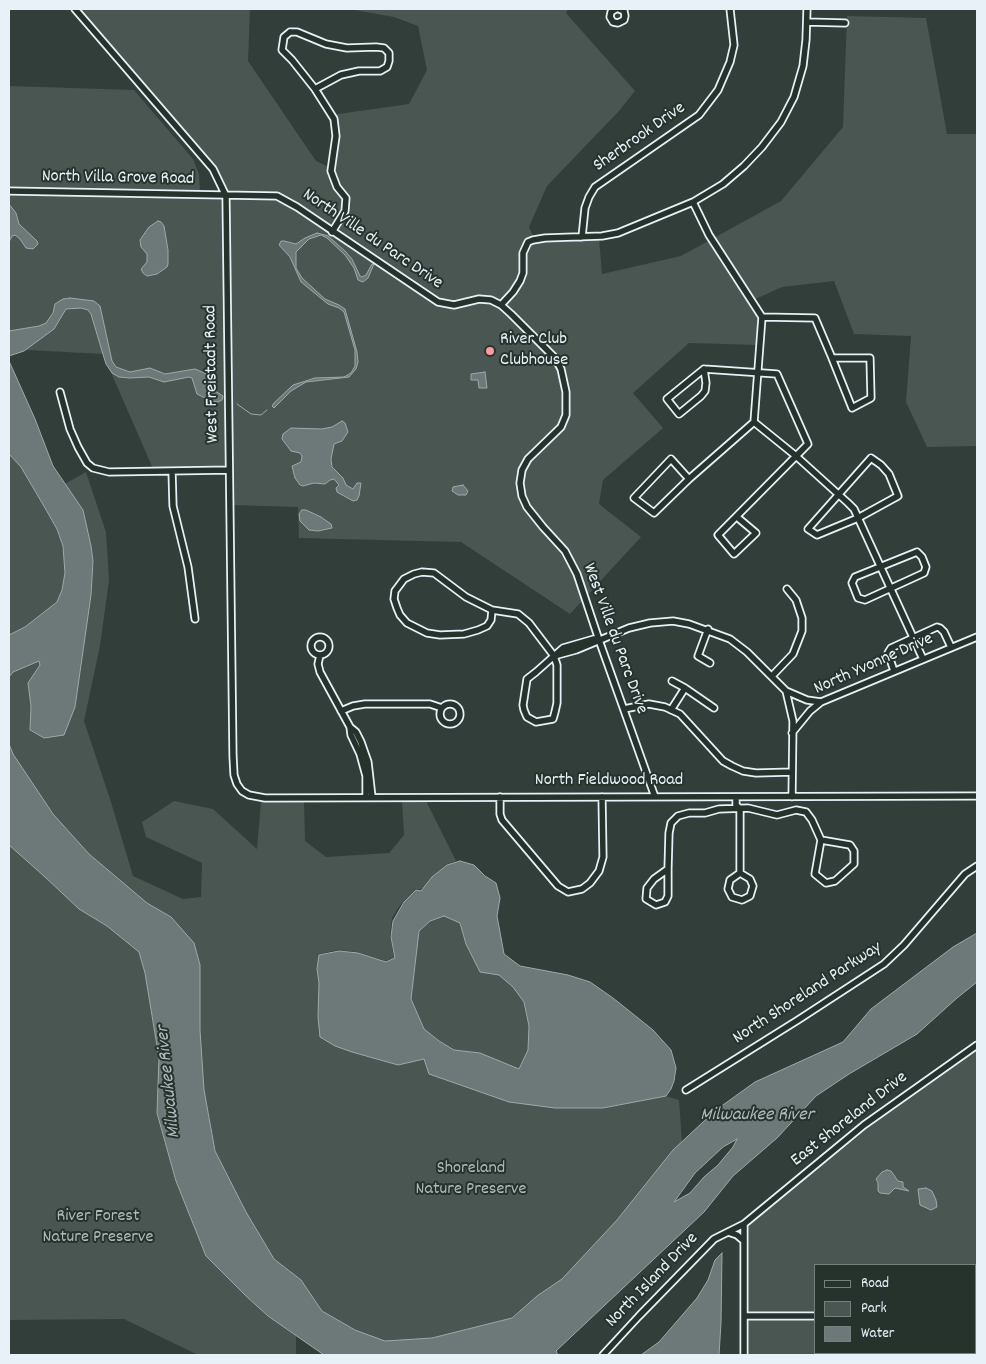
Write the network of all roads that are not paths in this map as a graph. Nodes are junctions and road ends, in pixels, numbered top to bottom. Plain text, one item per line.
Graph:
1 (76, 9) edge
2 (730, 9) edge
3 (807, 9) edge
4 (807, 22) junction
5 (845, 23) dead end
6 (315, 89) junction
7 (9, 191) edge
8 (226, 196) junction
9 (693, 202) junction
10 (332, 232) junction
11 (582, 237) junction
12 (500, 305) junction
13 (762, 317) junction
14 (832, 358) junction
15 (704, 369) junction
16 (759, 374) junction
17 (60, 392) dead end
18 (754, 422) junction
19 (796, 456) junction
20 (229, 470) junction
21 (172, 471) junction
22 (689, 479) junction
23 (839, 495) junction
24 (737, 517) junction
25 (858, 518) junction
26 (881, 566) junction
27 (891, 588) junction
28 (787, 589) dead end
29 (492, 610) junction
30 (195, 619) dead end
31 (708, 629) junction
32 (977, 637) edge
33 (913, 638) junction
34 (599, 640) junction
35 (951, 648) junction
36 (320, 655) dead end
37 (554, 656) junction
38 (923, 659) junction
39 (710, 663) dead end
40 (894, 671) junction
41 (772, 676) junction
42 (672, 681) dead end
43 (685, 688) junction
44 (786, 691) junction
45 (821, 702) junction
46 (442, 708) dead end
47 (714, 708) dead end
48 (624, 709) junction
49 (341, 710) junction
50 (671, 710) junction
51 (792, 733) junction
52 (792, 772) junction
53 (242, 790) joint
54 (977, 796) edge
55 (369, 797) junction
56 (500, 797) junction
57 (602, 797) junction
58 (655, 797) junction
59 (736, 797) junction
60 (744, 797) junction
61 (792, 797) junction
62 (740, 809) junction
63 (822, 840) junction
64 (977, 866) edge
65 (668, 868) junction
66 (740, 872) junction
67 (977, 1045) edge
68 (686, 1090) dead end
69 (744, 1224) junction
70 (728, 1232) junction
71 (744, 1241) junction
72 (744, 1316) junction
73 (814, 1316) edge
74 (603, 1355) edge
75 (744, 1355) edge

1 - 8 street, West Freistadt Road
2 - 11 street, Sherbrook Drive
3 - 4 street
4 - 5 street
4 - 9 street
6 - 6 street
6 - 10 street
7 - 8 street, North Villa Grove Road
8 - 10 street, North Ville du Parc Drive
8 - 20 street, West Freistadt Road
9 - 11 street
9 - 13 street
10 - 12 street, North Ville du Parc Drive
11 - 12 street
12 - 34 street, West Ville du Parc Drive
13 - 14 street
13 - 16 street
14 - 14 street
15 - 15 street
15 - 16 street
16 - 18 street
16 - 19 street
17 - 21 street
18 - 19 street
18 - 22 street
19 - 23 street
19 - 24 street
20 - 21 street
20 - 53 street, West Freistadt Road
21 - 30 street
22 - 22 street
23 - 25 street
23 - 25 street
23 - 25 street
24 - 24 street
25 - 26 street
26 - 27 street
26 - 27 street
26 - 27 street
27 - 33 street
28 - 41 street
29 - 29 street
29 - 37 street
31 - 34 street
31 - 39 street
31 - 41 street
32 - 35 street, North Yvonne Drive
33 - 35 street
33 - 38 street
33 - 40 street
34 - 37 street
34 - 48 street, West Ville du Parc Drive
35 - 38 street, North Yvonne Drive
36 - 49 street
37 - 37 street
38 - 40 street, North Yvonne Drive
40 - 45 street, North Yvonne Drive
41 - 44 street
42 - 43 street
43 - 47 street
43 - 50 street
44 - 45 street
44 - 51 street
45 - 51 street, North Yvonne Drive
46 - 49 street
48 - 50 street
48 - 58 street, West Ville du Parc Drive
49 - 55 street
50 - 52 street
51 - 52 street
52 - 61 street
53 - 55 street, North Fieldwood Road
54 - 61 street, North Fieldwood Road
55 - 56 street, North Fieldwood Road
56 - 57 street, North Fieldwood Road
56 - 57 street
57 - 58 street, North Fieldwood Road
58 - 59 street, North Fieldwood Road
59 - 60 street, North Fieldwood Road
59 - 62 street
60 - 61 street, North Fieldwood Road
60 - 62 street
62 - 63 street
62 - 65 street
62 - 66 street
63 - 63 street
64 - 68 street, North Shoreland Parkway
65 - 65 street
66 - 66 street
67 - 69 street, East Shoreland Drive
69 - 70 street, North Island Drive
69 - 71 street
70 - 71 street
70 - 74 street, North Island Drive
71 - 72 street
72 - 73 street
72 - 75 street

